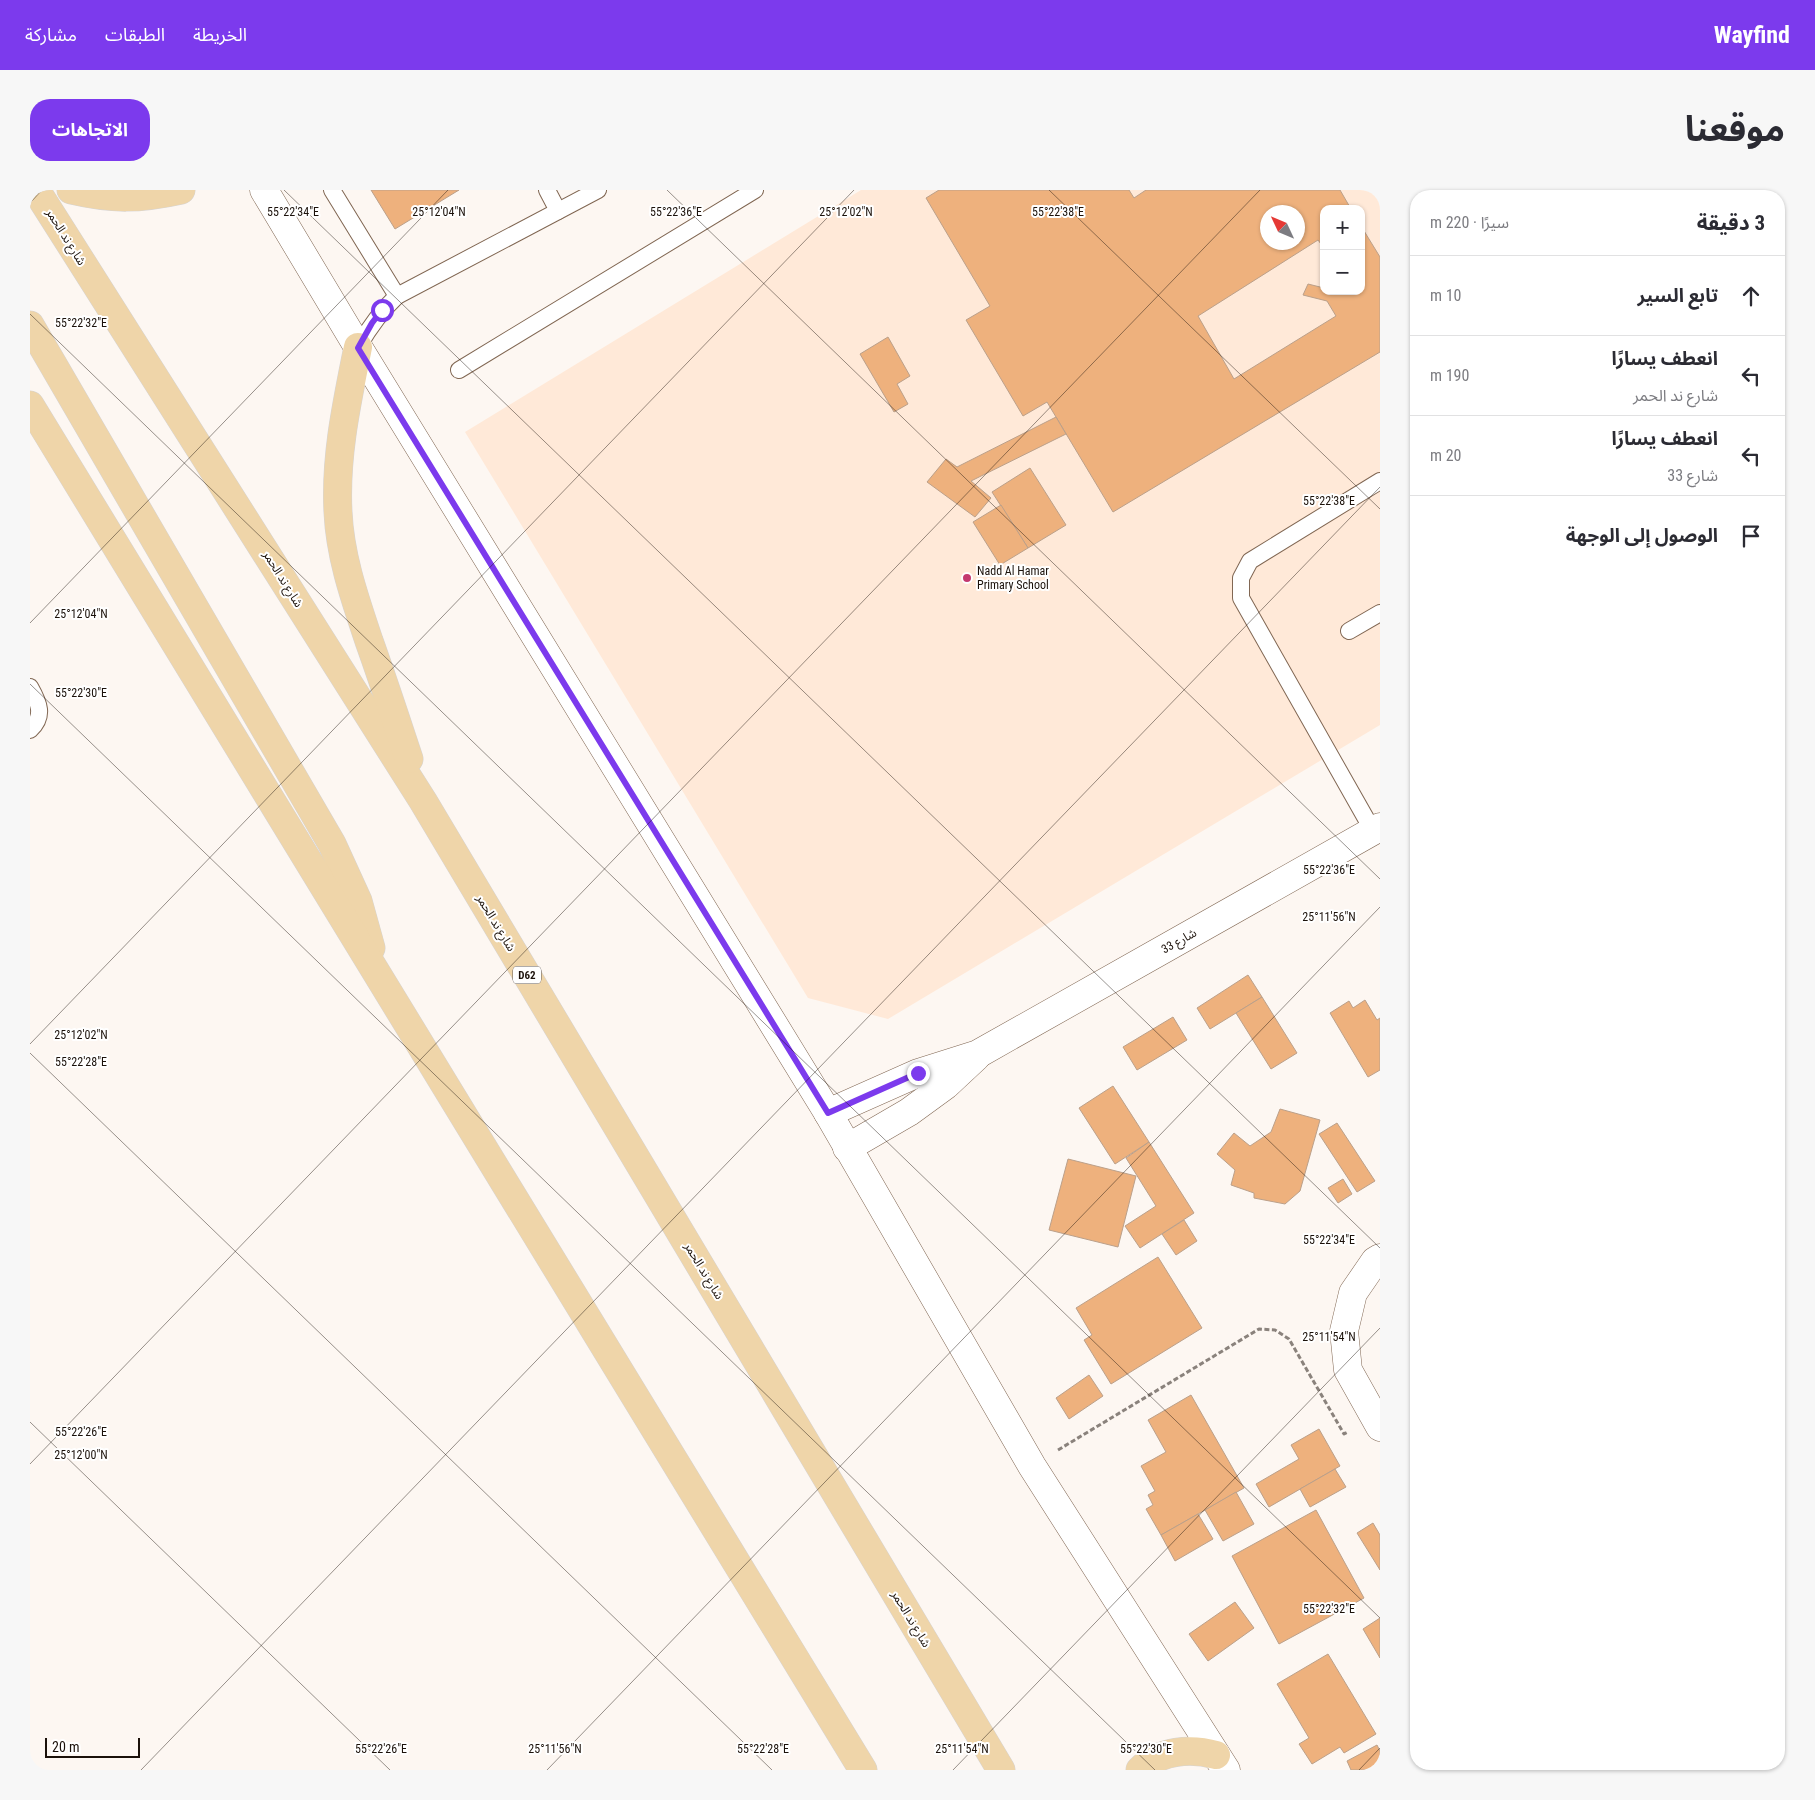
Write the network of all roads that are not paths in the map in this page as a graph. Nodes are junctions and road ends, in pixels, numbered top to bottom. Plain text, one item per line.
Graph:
1 (36, 190) edge
2 (71, 190) edge
3 (264, 190) edge
4 (332, 190) edge
5 (547, 190) edge
6 (598, 190) edge
7 (755, 190) edge
8 (168, 192) edge
9 (576, 196) edge
10 (558, 211) junction
11 (397, 296) junction
12 (30, 326) edge
13 (358, 348) junction
14 (459, 370) dead end
15 (30, 404) edge
16 (1380, 482) edge
17 (1380, 613) edge
18 (1349, 631) dead end
19 (30, 687) edge
20 (30, 730) edge
21 (424, 801) junction
22 (1376, 829) edge
23 (378, 976) junction
24 (978, 1054) junction
25 (828, 1113) junction
26 (847, 1148) junction
27 (1380, 1258) edge
28 (1378, 1423) edge
29 (1221, 1762) edge
30 (863, 1770) edge
31 (1001, 1770) edge
32 (1140, 1770) edge

1 - 21 main road, شارع ند الحمر / D62
2 - 8 main road
3 - 13 street
4 - 11 lane
5 - 10 lane
6 - 9 lane
7 - 14 lane
9 - 10 lane
10 - 11 lane
11 - 13 lane
12 - 23 main road
13 - 21 main road
13 - 25 street
15 - 23 main road
16 - 22 lane
17 - 18 lane
19 - 20 lane
21 - 31 main road, شارع ند الحمر / D62
22 - 24 street, شارع 33
23 - 30 main road
24 - 25 street, شارع 33
24 - 26 street, شارع 33
25 - 26 street
26 - 29 street
27 - 28 street
29 - 32 main road

